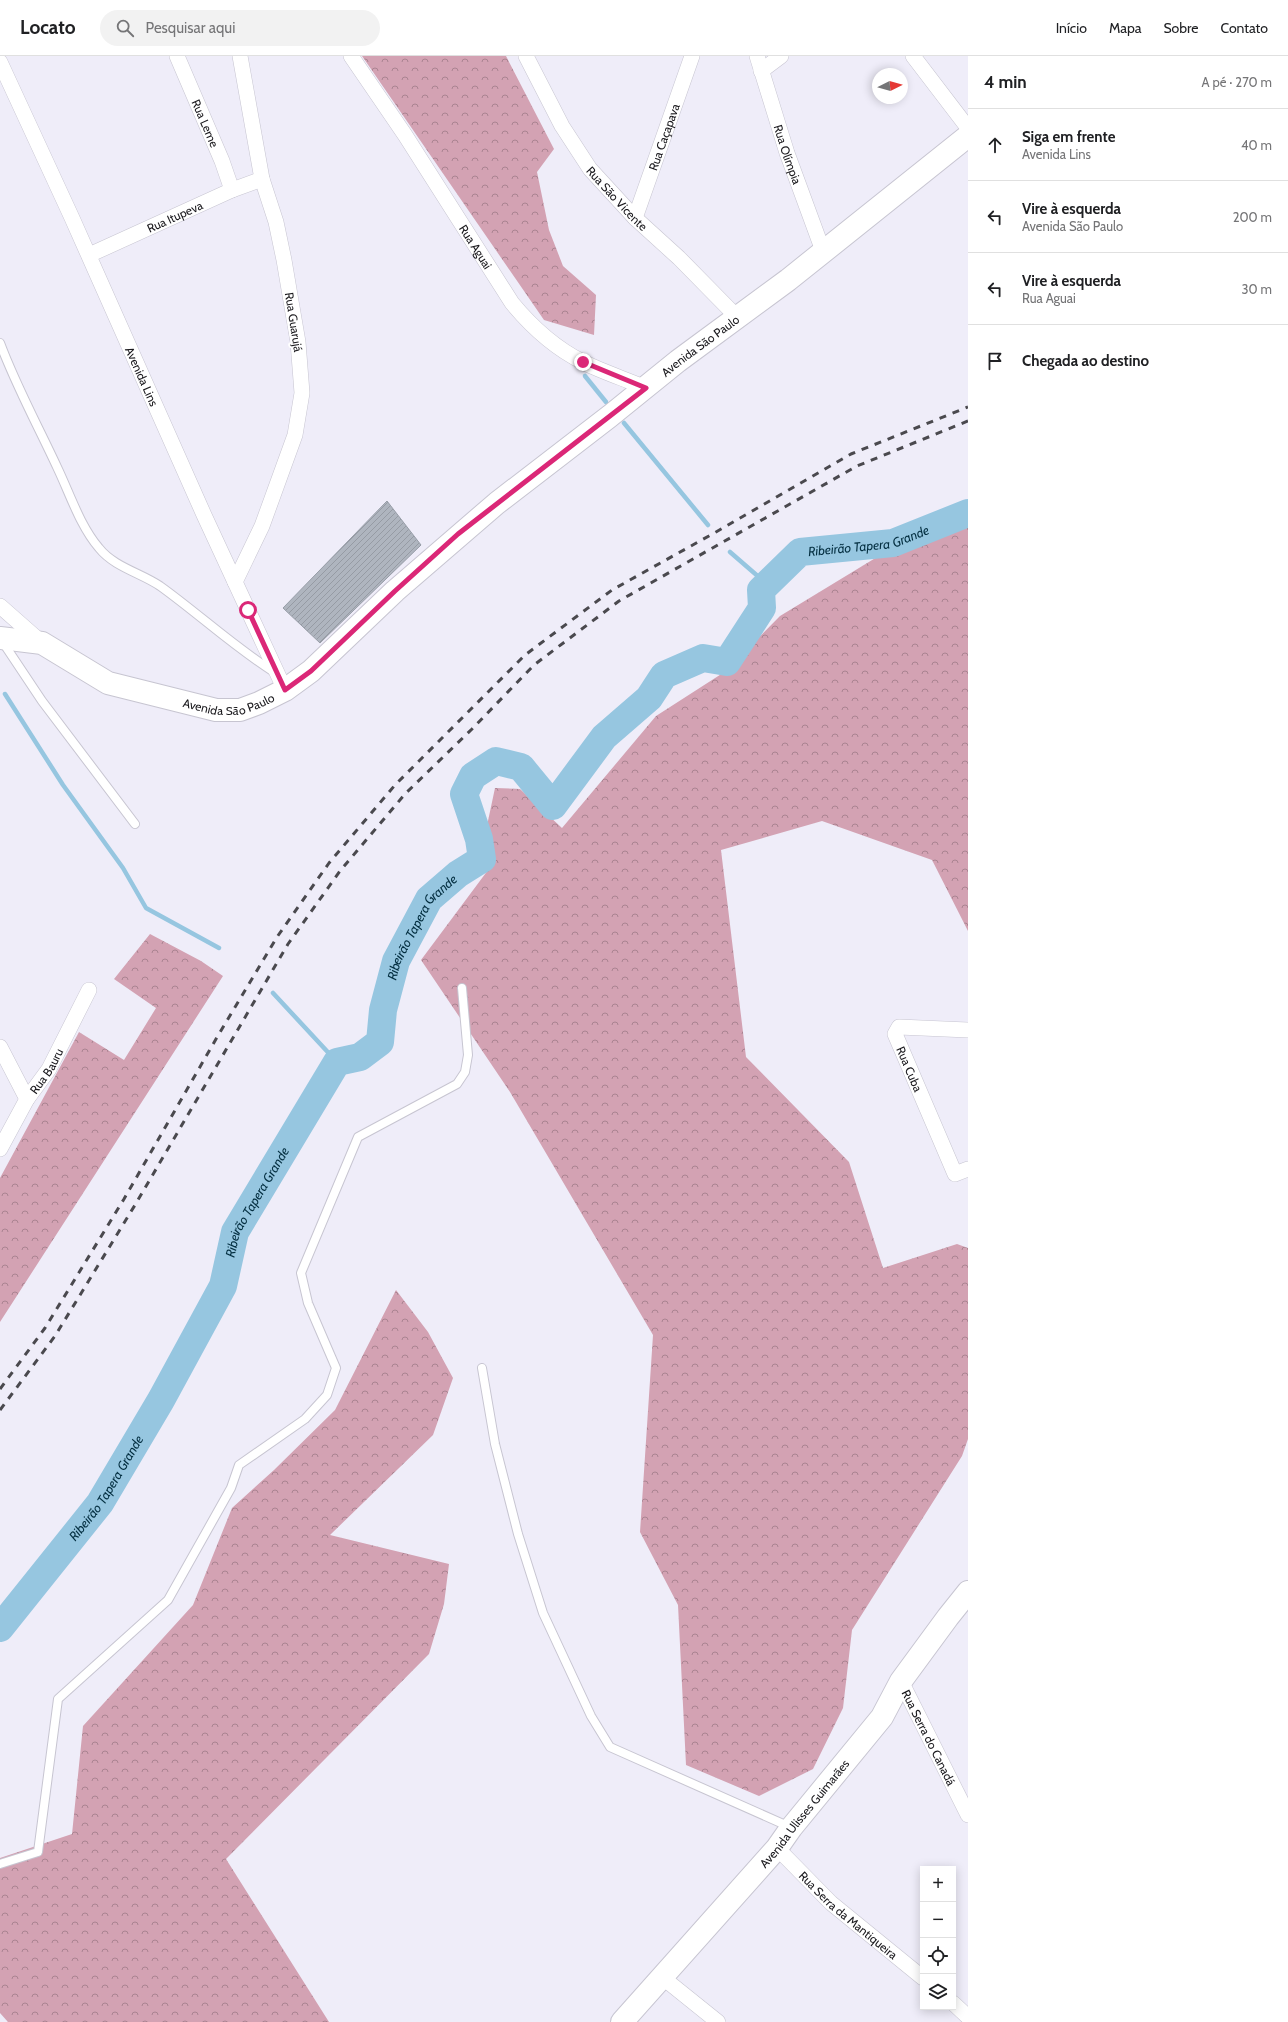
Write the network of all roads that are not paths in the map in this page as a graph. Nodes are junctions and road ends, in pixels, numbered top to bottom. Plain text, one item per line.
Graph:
1 (177, 56) edge
2 (240, 56) edge
3 (350, 56) edge
4 (526, 56) edge
5 (692, 56) edge
6 (757, 56) edge
7 (781, 56) edge
8 (913, 56) edge
9 (0, 62) edge
10 (762, 71) junction
11 (968, 128) edge
12 (968, 136) edge
13 (262, 179) junction
14 (232, 190) junction
15 (634, 218) junction
16 (823, 251) junction
17 (89, 255) junction
18 (738, 318) junction
19 (0, 343) edge
20 (646, 388) junction
21 (235, 582) junction
22 (0, 606) edge
23 (0, 639) edge
24 (42, 643) junction
25 (281, 682) junction
26 (135, 824) dead end
27 (462, 988) dead end
28 (89, 990) dead end
29 (968, 1030) edge
30 (0, 1047) edge
31 (27, 1099) junction
32 (0, 1149) edge
33 (962, 1172) edge
34 (482, 1368) dead end
35 (968, 1592) edge
36 (901, 1681) junction
37 (968, 1815) edge
38 (791, 1828) junction
39 (777, 1848) junction
40 (0, 1864) edge
41 (662, 1976) junction
42 (920, 1976) edge
43 (956, 2006) edge
44 (968, 2017) edge
45 (622, 2022) edge
46 (718, 2022) edge

1 - 14 street, Rua Leme
2 - 13 street, Rua Guarujá
3 - 20 street, Rua Aguai
4 - 15 street, Rua São Vicente
5 - 15 street, Rua Caçapava
6 - 10 street, Rua Olímpia
7 - 10 street
8 - 11 street
9 - 17 street, Avenida Lins
10 - 16 street, Rua Olímpia
12 - 16 main road, Avenida São Paulo
13 - 14 street, Rua Itupeva
13 - 21 street, Rua Guarujá
14 - 17 street, Rua Itupeva
15 - 18 street, Rua São Vicente
16 - 18 main road, Avenida São Paulo
17 - 21 street, Avenida Lins
18 - 20 main road, Avenida São Paulo
19 - 25 lane
20 - 25 main road, Avenida São Paulo
21 - 25 street, Avenida Lins
22 - 24 street
23 - 24 main road, Avenida São Paulo
23 - 26 lane
24 - 25 main road, Avenida São Paulo
27 - 40 lane
28 - 31 street, Rua Bauru
29 - 33 street, Rua Cuba
30 - 31 street
31 - 32 street, Rua Bauru
34 - 38 lane
35 - 36 main road, Avenida Ulisses Guimarães
36 - 37 street, Rua Serra do Canadá
36 - 38 main road, Avenida Ulisses Guimarães
38 - 39 main road, Avenida Ulisses Guimarães
39 - 41 main road, Avenida Ulisses Guimarães
39 - 42 street, Rua Serra da Mantiqueira
41 - 45 main road, Avenida Ulisses Guimarães
41 - 46 street
43 - 44 street

